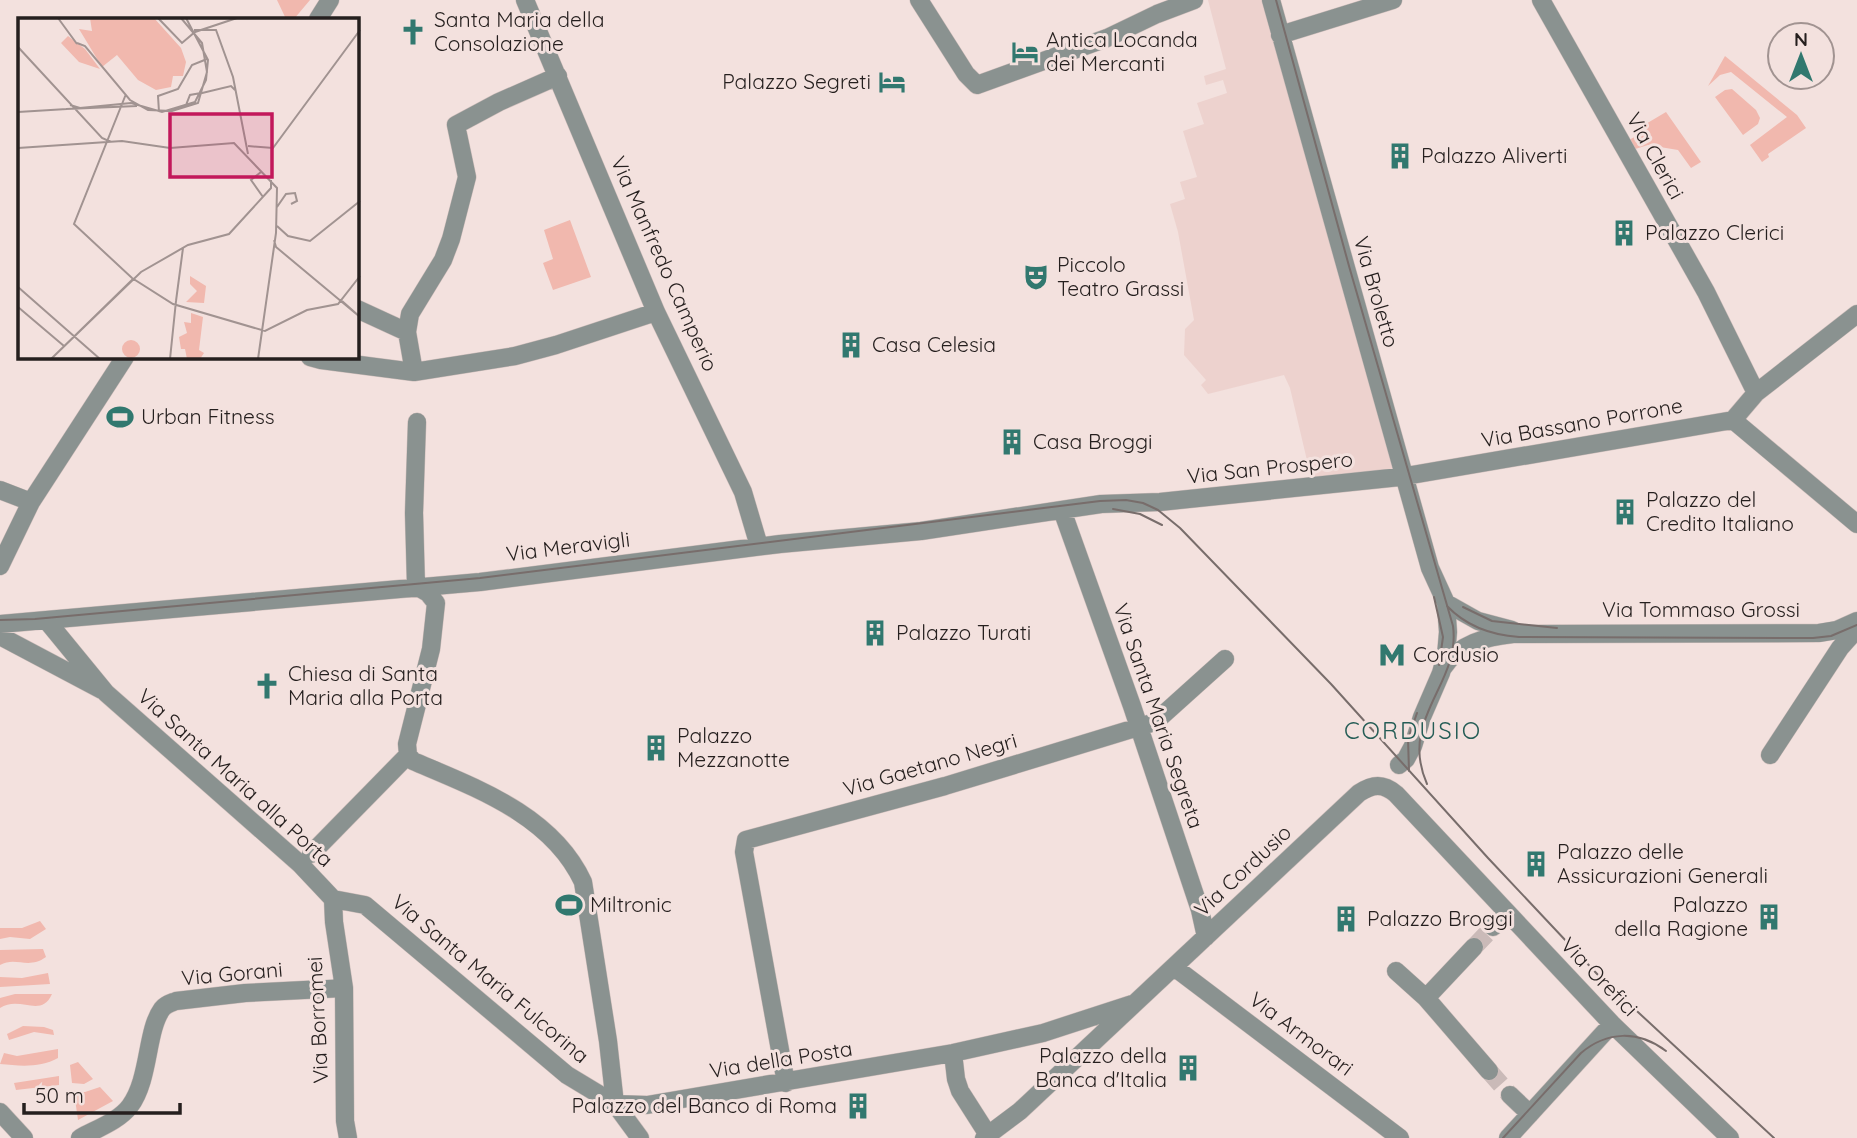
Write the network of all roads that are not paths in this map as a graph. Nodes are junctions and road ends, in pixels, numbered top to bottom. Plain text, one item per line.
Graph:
1 (330, 0) edge
2 (525, 0) edge
3 (919, 0) edge
4 (1194, 0) edge
5 (1271, 0) edge
6 (1393, 0) edge
7 (1541, 0) edge
8 (319, 18) edge
9 (1280, 35) junction
10 (558, 76) junction
11 (359, 310) edge
12 (656, 312) junction
13 (1857, 314) edge
14 (407, 332) junction
15 (124, 359) edge
16 (317, 359) edge
17 (414, 372) junction
18 (1756, 393) junction
19 (1733, 420) junction
20 (417, 422) dead end
21 (1405, 477) junction
22 (0, 490) edge
23 (31, 502) junction
24 (1141, 502) joint
25 (1062, 510) junction
26 (1857, 524) edge
27 (759, 546) junction
28 (0, 566) edge
29 (416, 586) junction
30 (1444, 599) junction
31 (47, 621) junction
32 (1857, 621) edge
33 (0, 624) edge
34 (1857, 629) edge
35 (1543, 633) junction
36 (0, 636) edge
37 (1225, 659) dead end
38 (1441, 673) junction
39 (106, 693) junction
40 (1138, 728) junction
41 (408, 755) junction
42 (1770, 755) dead end
43 (1399, 765) dead end
44 (1387, 787) joint
45 (311, 854) dead end
46 (333, 899) junction
47 (1507, 914) junction
48 (1493, 928) tunnel mouth
49 (1206, 937) junction
50 (1474, 947) tunnel mouth
51 (1174, 967) junction
52 (1396, 971) dead end
53 (344, 988) junction
54 (1426, 998) junction
55 (1136, 1002) junction
56 (1612, 1024) junction
57 (953, 1053) junction
58 (1489, 1071) tunnel mouth
59 (786, 1083) junction
60 (1510, 1095) tunnel mouth
61 (615, 1104) junction
62 (0, 1112) edge
63 (1530, 1114) junction
64 (988, 1136) edge
65 (24, 1138) edge
66 (80, 1138) edge
67 (348, 1138) edge
68 (640, 1138) edge
69 (1400, 1138) edge
70 (1508, 1138) edge
71 (1730, 1138) edge

1 - 8 street
2 - 10 street, Via Manfredo Camperio
3 - 4 street
5 - 9 street, Via Broletto
6 - 9 street
7 - 18 street, Via Clerici
9 - 21 street, Via Broletto
10 - 12 street, Via Manfredo Camperio
10 - 14 street
11 - 14 street
12 - 17 street
12 - 27 street, Via Manfredo Camperio
13 - 18 street
14 - 17 street
15 - 23 street
16 - 17 street
18 - 19 street
19 - 21 street, Via Bassano Porrone
19 - 26 street
20 - 29 street
21 - 24 street, Via San Prospero
21 - 30 street, Via Broletto
22 - 23 street
23 - 28 street
24 - 25 street, Via Meravigli
25 - 27 street, Via Meravigli
25 - 40 street, Via Santa Maria Segreta
27 - 29 street, Via Meravigli
29 - 31 street, Via Meravigli
29 - 41 street
30 - 35 street
30 - 38 street, Via Broletto
31 - 33 street, Via Meravigli
31 - 39 street, Via Santa Maria alla Porta
32 - 35 street, Via Tommaso Grossi
34 - 42 street
35 - 38 street
36 - 39 street, Via Santa Maria alla Porta
37 - 40 street, Via Gaetano Negri
38 - 43 street
39 - 46 street, Via Santa Maria alla Porta
40 - 49 street, Via Santa Maria Segreta
40 - 59 street, Via Gaetano Negri
41 - 45 street
41 - 61 street
44 - 47 street, Via Orefici
44 - 49 street, Via Cordusio
46 - 53 street, Via Borromei
46 - 61 street, Via Santa Maria Fulcorina
47 - 48 street
47 - 56 street, Via Orefici
49 - 51 street, Via Cordusio
50 - 54 street
51 - 55 street, Via Cordusio
51 - 69 street, Via Armorari
52 - 54 street
53 - 66 street, Via Gorani
53 - 67 street, Via Borromei
54 - 58 street
55 - 57 street, Via della Posta
55 - 64 street, Via Cordusio
56 - 63 street
56 - 71 street, Via Orefici
57 - 59 street, Via della Posta
57 - 64 street
59 - 61 street, Via della Posta
60 - 63 street
61 - 68 street, Via Santa Maria Fulcorina
62 - 65 street
63 - 70 street

